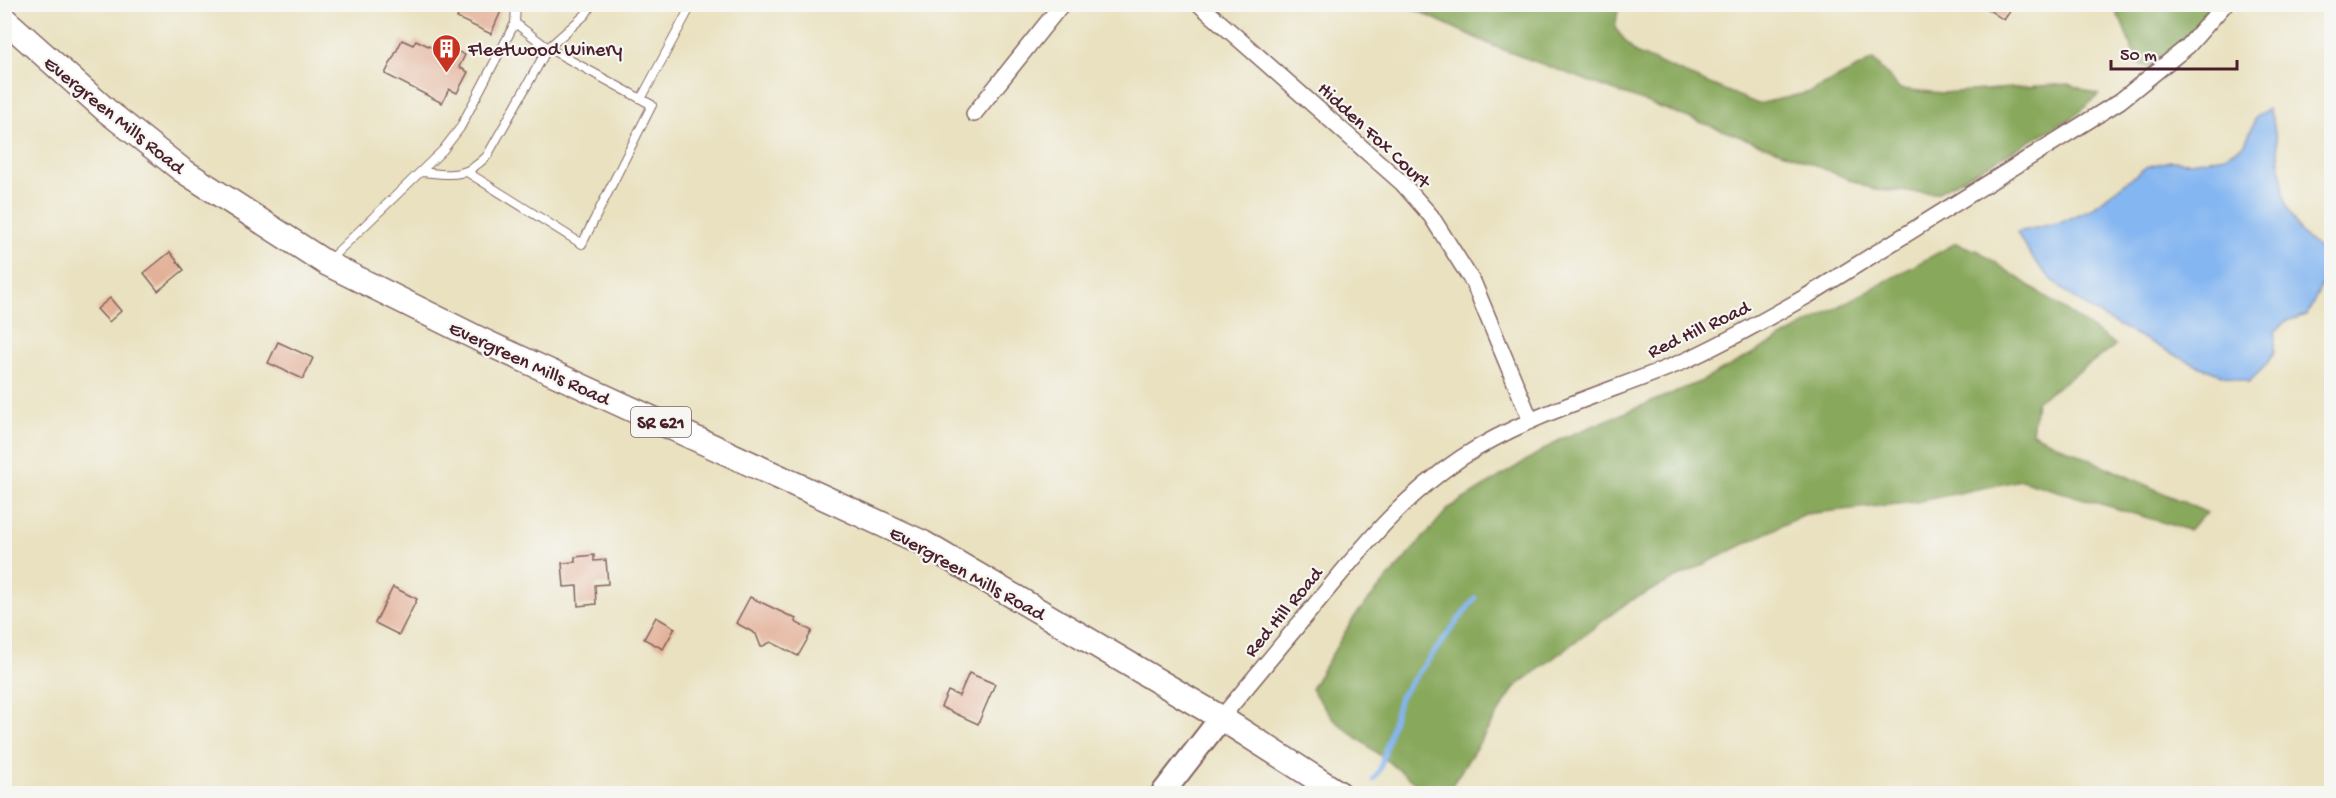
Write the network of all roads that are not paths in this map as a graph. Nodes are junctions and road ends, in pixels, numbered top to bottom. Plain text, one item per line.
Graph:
1 (516, 4) edge
2 (592, 4) edge
3 (692, 4) edge
4 (1062, 4) edge
5 (1198, 4) edge
6 (2225, 4) edge
7 (4, 20) edge
8 (515, 23) junction
9 (548, 48) junction
10 (641, 99) junction
11 (974, 114) dead end
12 (421, 172) junction
13 (467, 172) junction
14 (326, 263) junction
15 (1531, 421) junction
16 (1221, 717) junction
17 (1162, 794) edge
18 (1340, 794) edge

1 - 8 lane
2 - 9 lane
3 - 10 lane
4 - 11 street
5 - 15 street, Hidden Fox Court
6 - 15 street, Red Hill Road
7 - 14 main road, Evergreen Mills Road / SR 621
8 - 9 lane
8 - 12 lane
9 - 10 lane
9 - 13 lane
10 - 13 lane
12 - 13 lane
12 - 14 lane
14 - 16 main road, Evergreen Mills Road / SR 621
15 - 16 street, Red Hill Road
16 - 17 main road
16 - 18 main road, Evergreen Mills Road / SR 621

